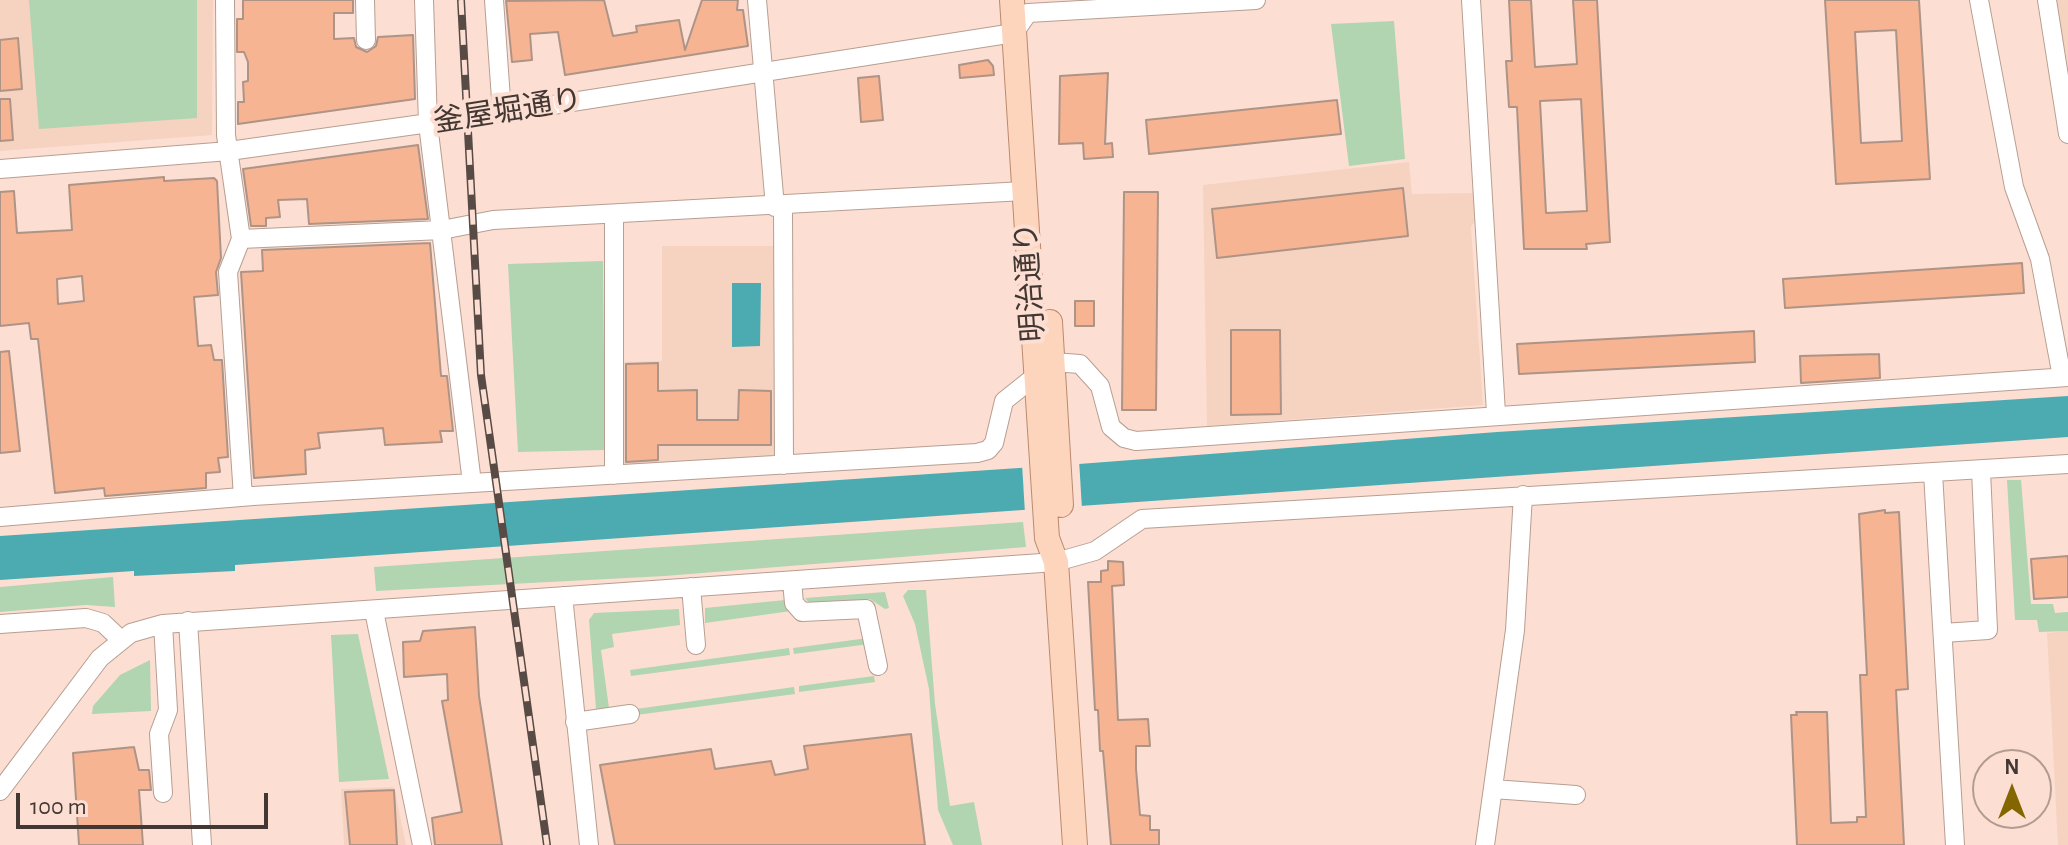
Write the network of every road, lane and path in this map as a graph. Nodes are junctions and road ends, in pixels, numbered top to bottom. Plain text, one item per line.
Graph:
1 (225, 0) edge
2 (365, 0) edge
3 (424, 0) edge
4 (494, 0) edge
5 (757, 0) edge
6 (1256, 0) edge
7 (1471, 0) edge
8 (1979, 0) edge
9 (2047, 0) edge
10 (1020, 12) edge
11 (366, 40) dead end
12 (763, 70) junction
13 (502, 113) junction
14 (428, 124) junction
15 (2068, 134) edge
16 (229, 151) junction
17 (0, 169) edge
18 (1024, 191) junction
19 (779, 207) junction
20 (614, 215) junction
21 (442, 230) junction
22 (241, 239) junction
23 (1045, 368) junction
24 (2065, 377) edge
25 (1496, 413) junction
26 (2068, 464) edge
27 (784, 465) junction
28 (1981, 470) junction
29 (1933, 473) junction
30 (614, 475) junction
31 (472, 483) junction
32 (1523, 495) junction
33 (243, 497) junction
34 (0, 517) edge
35 (1056, 562) junction
36 (792, 581) junction
37 (691, 587) junction
38 (563, 596) junction
39 (374, 611) junction
40 (188, 621) junction
41 (0, 624) edge
42 (163, 624) junction
43 (1943, 633) junction
44 (121, 640) junction
45 (696, 645) dead end
46 (878, 666) dead end
47 (630, 714) dead end
48 (575, 722) junction
49 (1493, 789) junction
50 (0, 791) edge
51 (163, 793) dead end
52 (1576, 795) dead end
53 (202, 845) edge
54 (422, 845) edge
55 (589, 845) edge
56 (1075, 845) edge
57 (1485, 845) edge
58 (1955, 845) edge

1 - 16 street
2 - 11 street
3 - 14 street
4 - 13 street
5 - 12 street
6 - 10 street, 釜屋堀通り
7 - 25 street
8 - 24 street
9 - 15 street
10 - 12 street, 釜屋堀通り
10 - 18 main road, 明治通り
10 - 23 main road, 明治通り
12 - 13 street, 釜屋堀通り
12 - 19 street
13 - 14 street, 釜屋堀通り
14 - 16 street, 釜屋堀通り
14 - 21 street
16 - 17 street, 釜屋堀通り
16 - 22 street
18 - 19 street
18 - 23 main road, 明治通り
19 - 20 street
19 - 27 street
20 - 21 street
20 - 30 street
21 - 22 street
21 - 31 street
22 - 33 street
23 - 25 street
23 - 27 street
23 - 35 main road, 明治通り
24 - 25 street
26 - 28 street
27 - 30 street
28 - 29 street
28 - 43 street
29 - 32 street
29 - 43 street
30 - 31 street
31 - 33 street
32 - 35 street
32 - 49 street
33 - 34 street
35 - 36 street
35 - 56 main road, 明治通り
36 - 37 street
36 - 46 street
37 - 38 street
37 - 45 street
38 - 39 street
38 - 48 street
39 - 40 street
39 - 54 street
40 - 42 street
40 - 53 street
41 - 44 street
42 - 44 street
42 - 51 street
43 - 58 street
44 - 50 street
47 - 48 street
48 - 55 street
49 - 52 street
49 - 57 street

